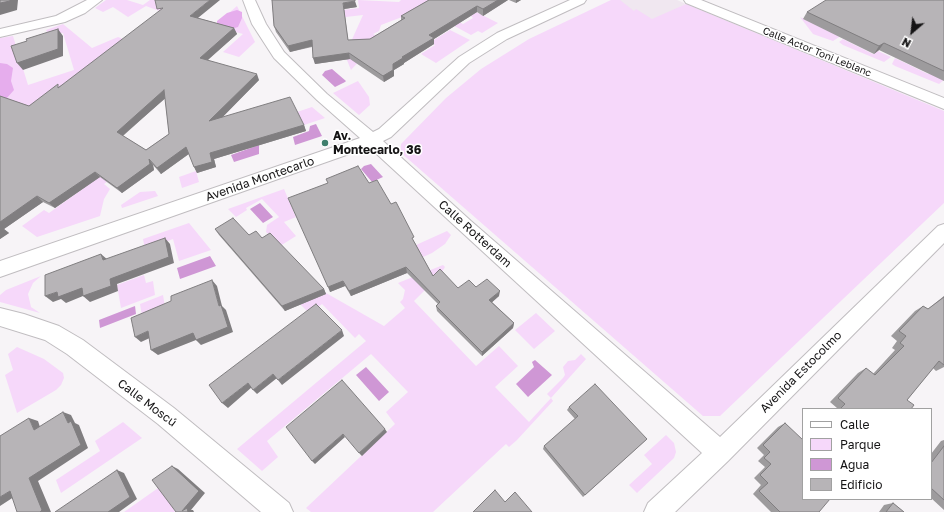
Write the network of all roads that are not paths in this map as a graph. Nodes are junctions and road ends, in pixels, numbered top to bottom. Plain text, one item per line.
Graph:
1 (96, 0) edge
2 (249, 0) edge
3 (580, 0) edge
4 (690, 0) edge
5 (0, 34) edge
6 (944, 104) edge
7 (372, 140) junction
8 (944, 231) edge
9 (0, 269) edge
10 (0, 317) edge
11 (720, 453) junction
12 (280, 512) edge
13 (657, 512) edge

1 - 5 street
2 - 7 street, Calle Rotterdam
3 - 7 street, Avenida Montecarlo
4 - 6 street, Calle Actor Toni Leblanc
7 - 9 street, Avenida Montecarlo
7 - 11 street, Calle Rotterdam
8 - 11 street, Avenida Estocolmo
10 - 12 street, Calle Moscú
11 - 13 street, Avenida Estocolmo

